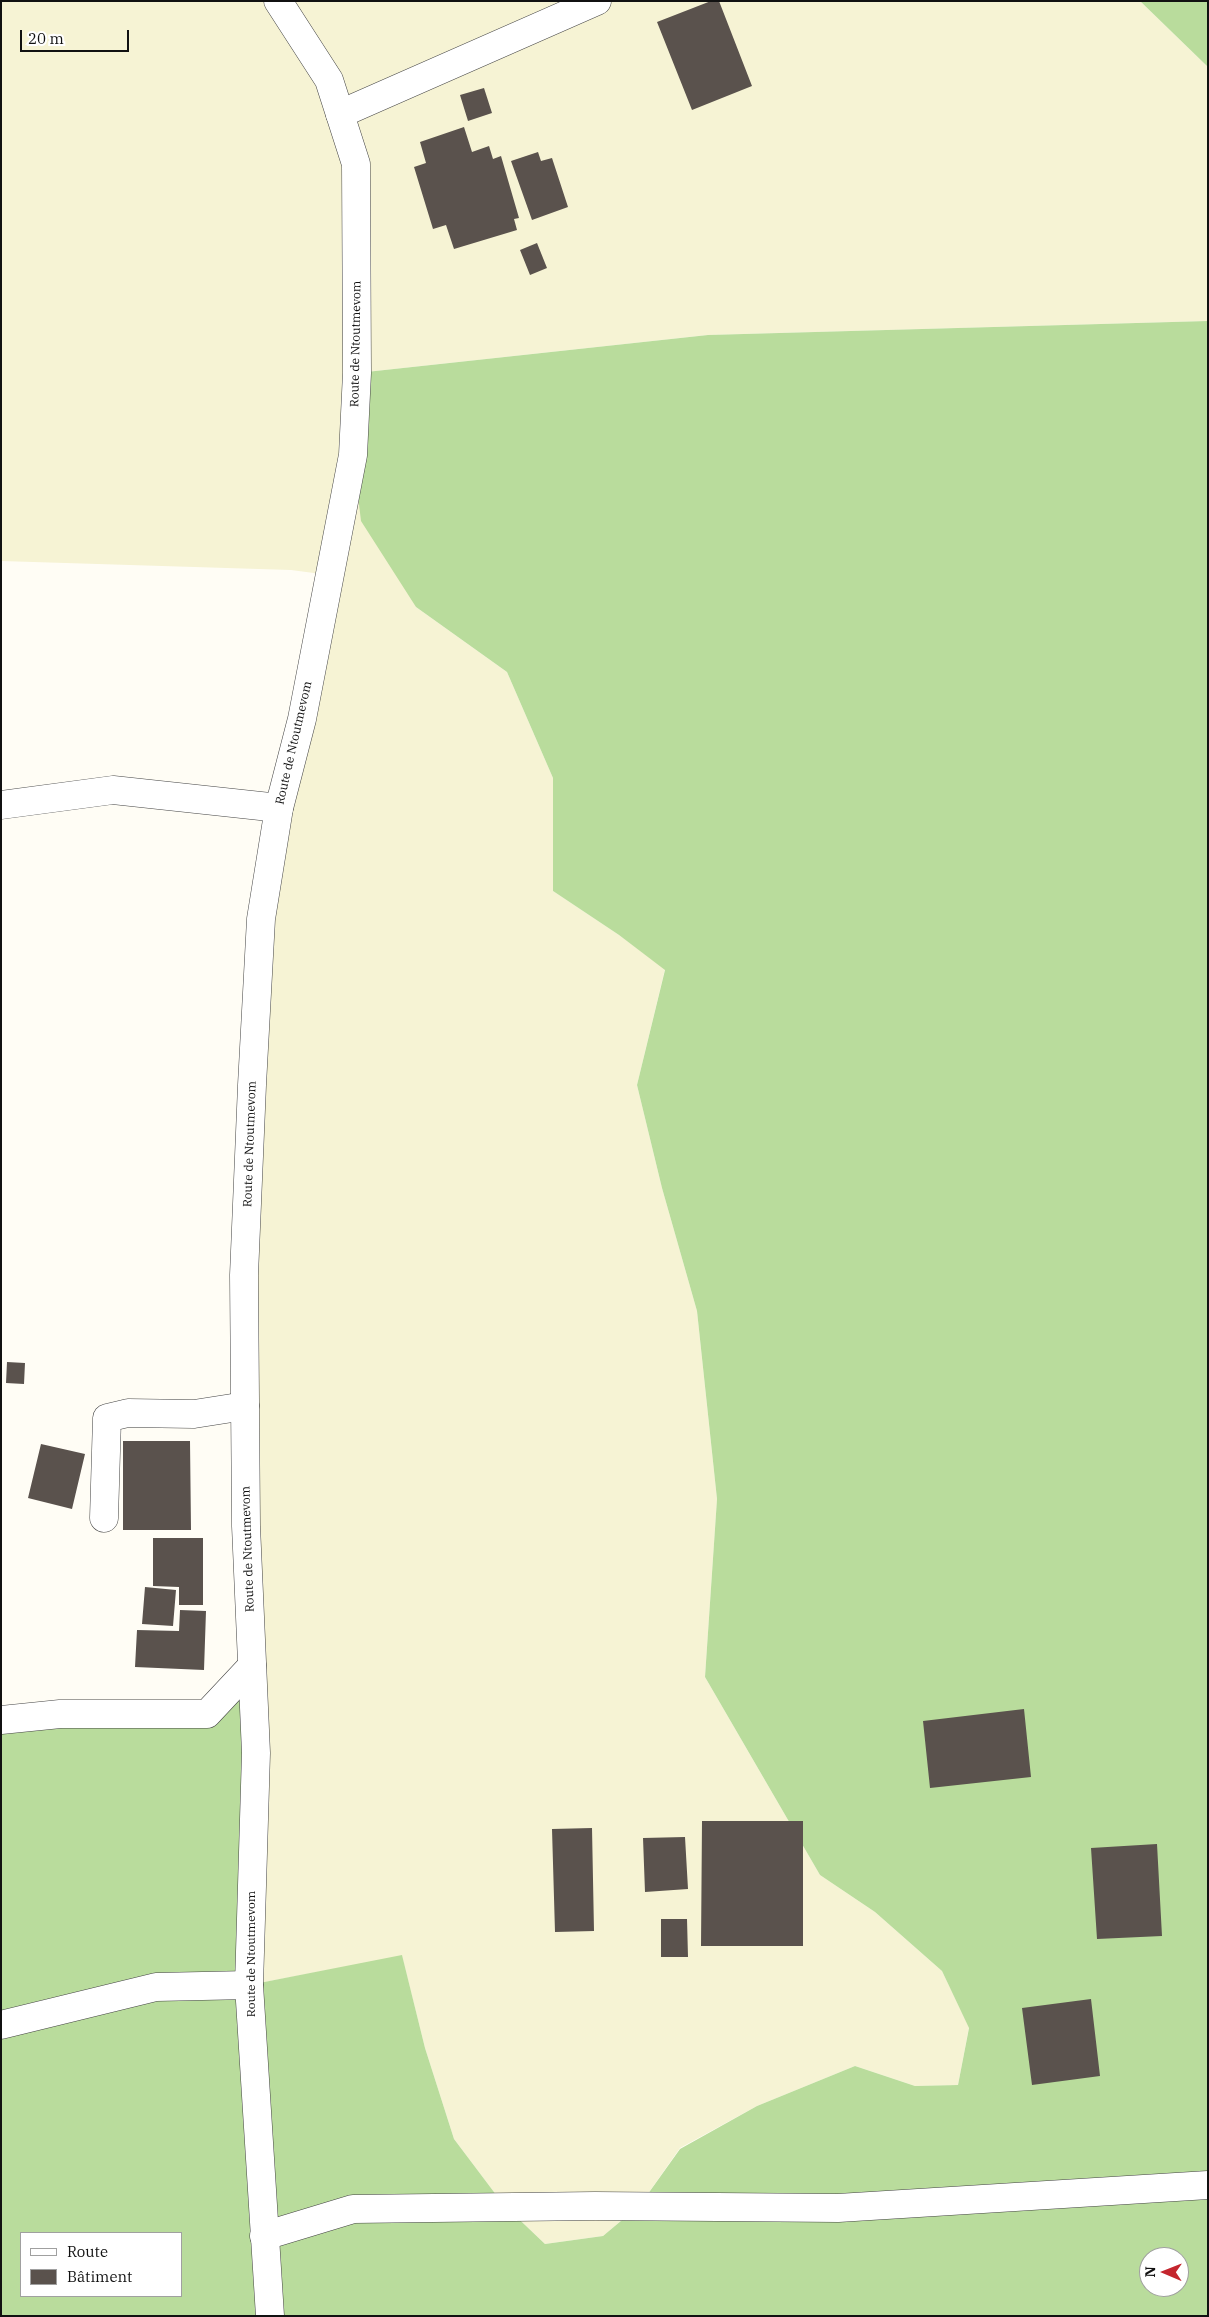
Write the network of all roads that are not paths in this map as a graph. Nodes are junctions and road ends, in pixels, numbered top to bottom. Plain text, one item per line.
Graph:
1 (278, 1) edge
2 (597, 1) edge
3 (340, 114) junction
4 (1, 805) edge
5 (279, 808) junction
6 (245, 1406) junction
7 (104, 1518) dead end
8 (252, 1666) junction
9 (1, 1720) edge
10 (249, 1985) junction
11 (1, 2025) edge
12 (1208, 2186) edge
13 (264, 2236) junction
14 (270, 2316) edge

1 - 3 street, Route de Ntoutmevom
2 - 3 street
3 - 5 street, Route de Ntoutmevom
4 - 5 street
5 - 6 street, Route de Ntoutmevom
6 - 7 street
6 - 8 street, Route de Ntoutmevom
8 - 9 street
8 - 10 street, Route de Ntoutmevom
10 - 11 street
10 - 13 street, Route de Ntoutmevom
12 - 13 street
13 - 14 street, Route de Ntoutmevom

